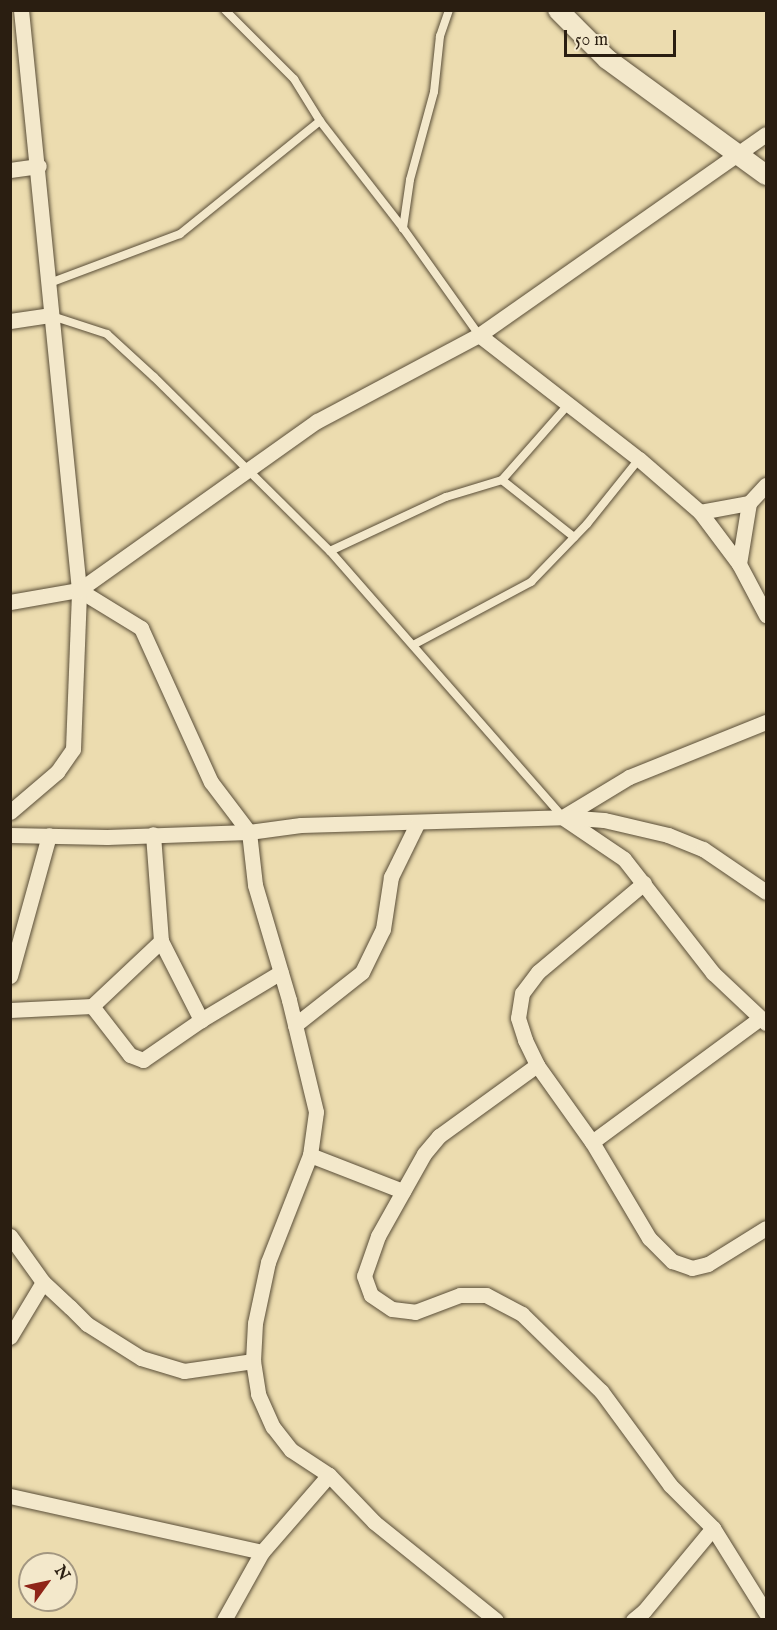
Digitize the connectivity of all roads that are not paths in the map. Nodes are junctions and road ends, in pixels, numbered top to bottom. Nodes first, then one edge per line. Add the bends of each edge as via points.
1 (21, 10) edge
2 (225, 10) edge
3 (449, 10) edge
4 (558, 10) edge
5 (320, 121) junction
6 (766, 134) edge
7 (740, 153) junction
8 (39, 166) junction
9 (10, 170) edge
10 (766, 175) edge
11 (403, 228) junction
12 (46, 284) junction
13 (50, 315) junction
14 (10, 321) edge
15 (479, 335) junction
16 (568, 405) junction
17 (639, 459) junction
18 (246, 469) junction
19 (502, 480) junction
20 (766, 485) edge
21 (749, 503) junction
22 (700, 512) junction
23 (574, 537) junction
24 (330, 551) junction
25 (740, 564) junction
26 (79, 590) junction
27 (10, 602) edge
28 (766, 615) edge
29 (415, 644) junction
30 (766, 722) edge
31 (10, 812) edge
32 (563, 817) junction
33 (417, 824) junction
34 (249, 832) junction
35 (153, 834) junction
36 (10, 835) edge
37 (49, 835) junction
38 (644, 883) junction
39 (766, 892) edge
40 (161, 941) junction
41 (281, 972) junction
42 (10, 976) edge
43 (92, 1006) junction
44 (10, 1010) edge
45 (201, 1020) junction
46 (763, 1021) edge
47 (295, 1025) junction
48 (537, 1065) junction
49 (592, 1142) junction
50 (310, 1155) junction
51 (402, 1191) junction
52 (766, 1228) edge
53 (10, 1236) edge
54 (43, 1282) junction
55 (10, 1337) edge
56 (253, 1361) junction
57 (329, 1475) junction
58 (10, 1496) edge
59 (712, 1528) junction
60 (262, 1552) junction
61 (766, 1613) edge
62 (224, 1620) edge
63 (496, 1620) edge
64 (633, 1620) edge

1 - 8 street
2 - 5 lane via 294,79
3 - 11 lane via 440,36 434,92 410,180
4 - 7 street via 607,59
5 - 11 lane
5 - 12 lane via 180,234
6 - 7 street
7 - 10 street
7 - 15 street
8 - 9 street
8 - 12 street
11 - 15 lane
12 - 13 street
13 - 14 street
13 - 18 lane via 107,334
13 - 26 street
15 - 16 street
15 - 18 street via 317,421
16 - 17 street
16 - 19 lane
17 - 22 street
17 - 23 lane
18 - 24 lane
18 - 26 street
19 - 23 lane
19 - 24 lane via 446,497
20 - 21 street
21 - 22 street
21 - 25 street
22 - 25 street
23 - 29 lane via 531,582
24 - 29 lane
25 - 28 street
26 - 27 street
26 - 31 street via 73,749 57,772
26 - 34 street via 141,628 211,782
29 - 32 lane
30 - 32 street via 629,777
32 - 33 street
32 - 38 street via 624,859
32 - 39 street via 611,821 668,835 703,849
33 - 34 street via 301,825
33 - 47 street via 391,877 383,929 375,952 362,972
34 - 35 street
34 - 41 street via 255,885
35 - 37 street
35 - 40 street
36 - 37 street
37 - 42 street
38 - 46 street via 713,973
38 - 48 street via 538,972 522,993 518,1018
40 - 43 street
40 - 45 street
41 - 45 street
41 - 47 street
43 - 44 street
43 - 45 street via 130,1055 143,1060
46 - 49 street
47 - 50 street via 316,1112
48 - 49 street
48 - 51 street via 439,1136
49 - 52 street via 649,1238 672,1261 692,1268 708,1264
50 - 51 street
50 - 56 street via 268,1262 255,1323
51 - 59 street via 378,1236 364,1276 371,1295 392,1309 416,1312 460,1295 486,1295 522,1314 601,1391 670,1485
53 - 54 street
54 - 55 street
54 - 56 street via 87,1324 161,1367 184,1371
56 - 57 street via 258,1394 273,1427 291,1450
57 - 60 street
57 - 63 street via 374,1522
58 - 60 street
59 - 61 street
59 - 64 street
60 - 62 street

